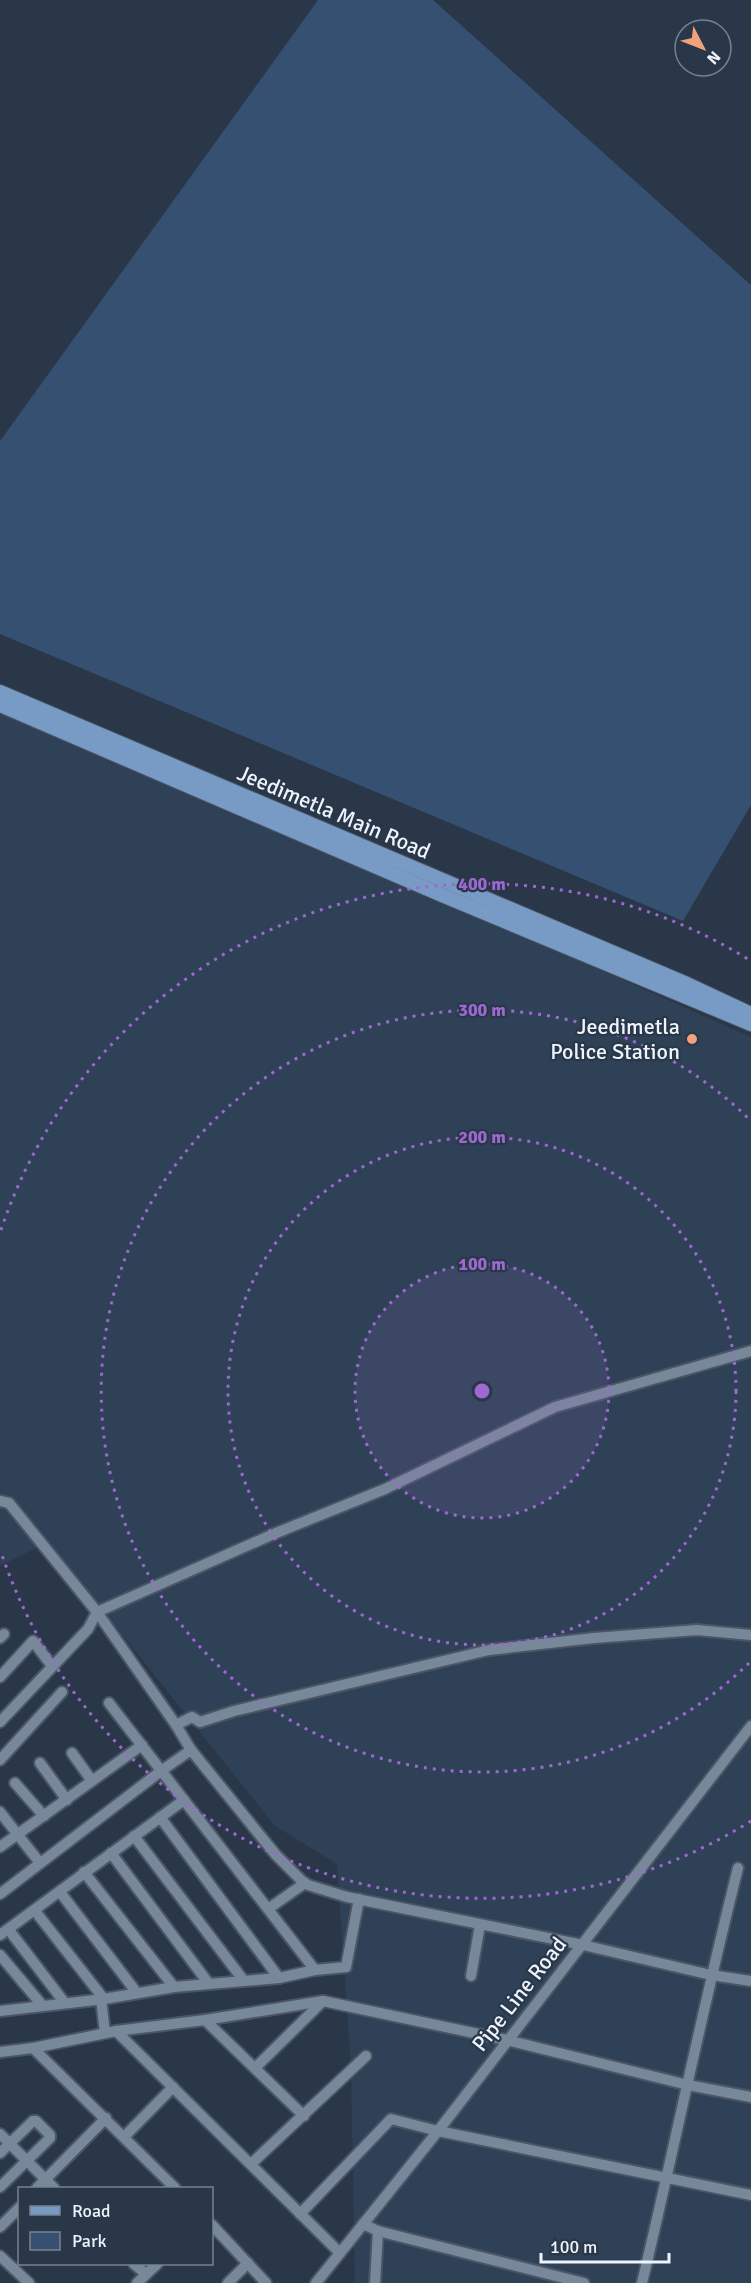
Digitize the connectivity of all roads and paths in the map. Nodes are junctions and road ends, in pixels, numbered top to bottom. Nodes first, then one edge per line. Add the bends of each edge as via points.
1 (0, 692) edge
2 (0, 705) edge
3 (685, 989) junction
4 (751, 1014) edge
5 (751, 1024) edge
6 (751, 1351) edge
7 (0, 1501) edge
8 (97, 1612) junction
9 (751, 1635) edge
10 (52, 1666) junction
11 (0, 1677) edge
12 (62, 1692) dead end
13 (109, 1703) dead end
14 (0, 1722) edge
15 (176, 1725) junction
16 (751, 1726) edge
17 (142, 1745) junction
18 (191, 1750) junction
19 (72, 1754) dead end
20 (0, 1760) edge
21 (40, 1763) dead end
22 (161, 1771) junction
23 (92, 1781) junction
24 (15, 1783) dead end
25 (67, 1800) junction
26 (184, 1800) junction
27 (0, 1812) edge
28 (44, 1816) junction
29 (160, 1817) junction
30 (17, 1835) junction
31 (135, 1836) junction
32 (0, 1847) edge
33 (111, 1853) junction
34 (40, 1863) junction
35 (738, 1868) dead end
36 (84, 1872) junction
37 (305, 1883) junction
38 (60, 1892) junction
39 (0, 1894) edge
40 (358, 1899) junction
41 (268, 1909) junction
42 (34, 1911) junction
43 (480, 1925) junction
44 (4, 1933) edge
45 (583, 1945) junction
46 (0, 1955) edge
47 (315, 1970) junction
48 (711, 1975) junction
49 (471, 1976) dead end
50 (279, 1978) junction
51 (244, 1981) junction
52 (751, 1981) edge
53 (209, 1984) junction
54 (174, 1987) junction
55 (137, 1993) junction
56 (103, 1999) junction
57 (323, 2001) junction
58 (64, 2002) junction
59 (42, 2005) junction
60 (0, 2011) edge
61 (204, 2020) junction
62 (111, 2032) junction
63 (507, 2040) junction
64 (33, 2048) junction
65 (0, 2052) edge
66 (366, 2056) dead end
67 (255, 2068) junction
68 (688, 2085) junction
69 (173, 2088) junction
70 (751, 2097) edge
71 (304, 2116) junction
72 (106, 2118) junction
73 (438, 2131) junction
74 (0, 2134) edge
75 (124, 2137) junction
76 (9, 2144) junction
77 (0, 2153) edge
78 (26, 2161) junction
79 (251, 2164) junction
80 (667, 2177) junction
81 (41, 2184) edge
82 (0, 2187) edge
83 (175, 2187) edge
84 (751, 2195) edge
85 (18, 2208) edge
86 (300, 2214) junction
87 (363, 2224) junction
88 (213, 2226) edge
89 (0, 2227) edge
90 (378, 2231) junction
91 (340, 2253) junction
92 (0, 2256) edge
93 (248, 2263) junction
94 (135, 2265) edge
95 (156, 2265) edge
96 (146, 2274) junction
97 (29, 2283) edge
98 (137, 2283) edge
99 (228, 2283) edge
100 (266, 2283) edge
101 (316, 2283) edge
102 (375, 2283) edge
103 (584, 2283) edge
104 (642, 2283) edge

1 - 3 main road, Jeedimetla Main Road
2 - 3 main road, Jeedimetla Main Road via 442,895
3 - 4 main road, Jeedimetla Main Road
3 - 5 main road, Jeedimetla Main Road
6 - 8 street via 555,1407 385,1489
7 - 8 street via 9,1503
8 - 10 street via 88,1629
8 - 15 street
9 - 15 street via 698,1630 489,1650 200,1722 192,1717
10 - 11 street via 33,1641
10 - 14 street
12 - 20 street
13 - 17 street
15 - 18 street
16 - 45 street, Pipe Line Road
17 - 22 street
17 - 23 street
18 - 22 street
18 - 37 street via 276,1855
19 - 23 street
21 - 25 street
22 - 26 street
22 - 34 street
23 - 25 street
24 - 28 street
25 - 28 street
26 - 29 street
26 - 41 street
27 - 30 street
28 - 30 street
29 - 31 street
29 - 50 street
30 - 32 street
30 - 34 street
31 - 33 street
31 - 51 street
33 - 36 street
33 - 53 street
34 - 39 street
35 - 48 street
36 - 38 street
36 - 54 street
37 - 40 street
37 - 41 street
38 - 42 street
38 - 55 street
40 - 43 street
40 - 47 street via 346,1967
41 - 47 street
42 - 44 street
42 - 56 street
43 - 45 street
43 - 49 street
44 - 58 street
45 - 48 street
45 - 63 street, Pipe Line Road
46 - 59 street
47 - 50 street
48 - 52 street
48 - 68 street
50 - 51 street
51 - 53 street
53 - 54 street
54 - 55 street
55 - 56 street
56 - 58 street
56 - 62 street
57 - 61 street
57 - 63 street
57 - 67 street
58 - 59 street
59 - 60 street
61 - 62 street
61 - 67 street
62 - 64 street
62 - 69 street
63 - 68 street
63 - 73 street, Pipe Line Road
64 - 65 street
64 - 72 street
66 - 71 street
67 - 71 street
68 - 70 street
68 - 80 street
69 - 75 street
69 - 79 street
71 - 79 street
72 - 75 street
72 - 81 street
73 - 80 street
73 - 86 street via 391,2118
73 - 87 street, Pipe Line Road
74 - 76 street
75 - 83 street
76 - 77 street
76 - 78 street
76 - 78 street via 33,2121 50,2135
78 - 81 street
78 - 82 street
79 - 86 street
80 - 84 street
80 - 104 street
85 - 89 street
86 - 91 street
87 - 90 street
87 - 91 street, Pipe Line Road
88 - 93 street
90 - 102 street
90 - 103 street
91 - 101 street, Pipe Line Road
92 - 97 street
93 - 99 street
93 - 100 street
94 - 96 street
95 - 96 street
96 - 98 street

